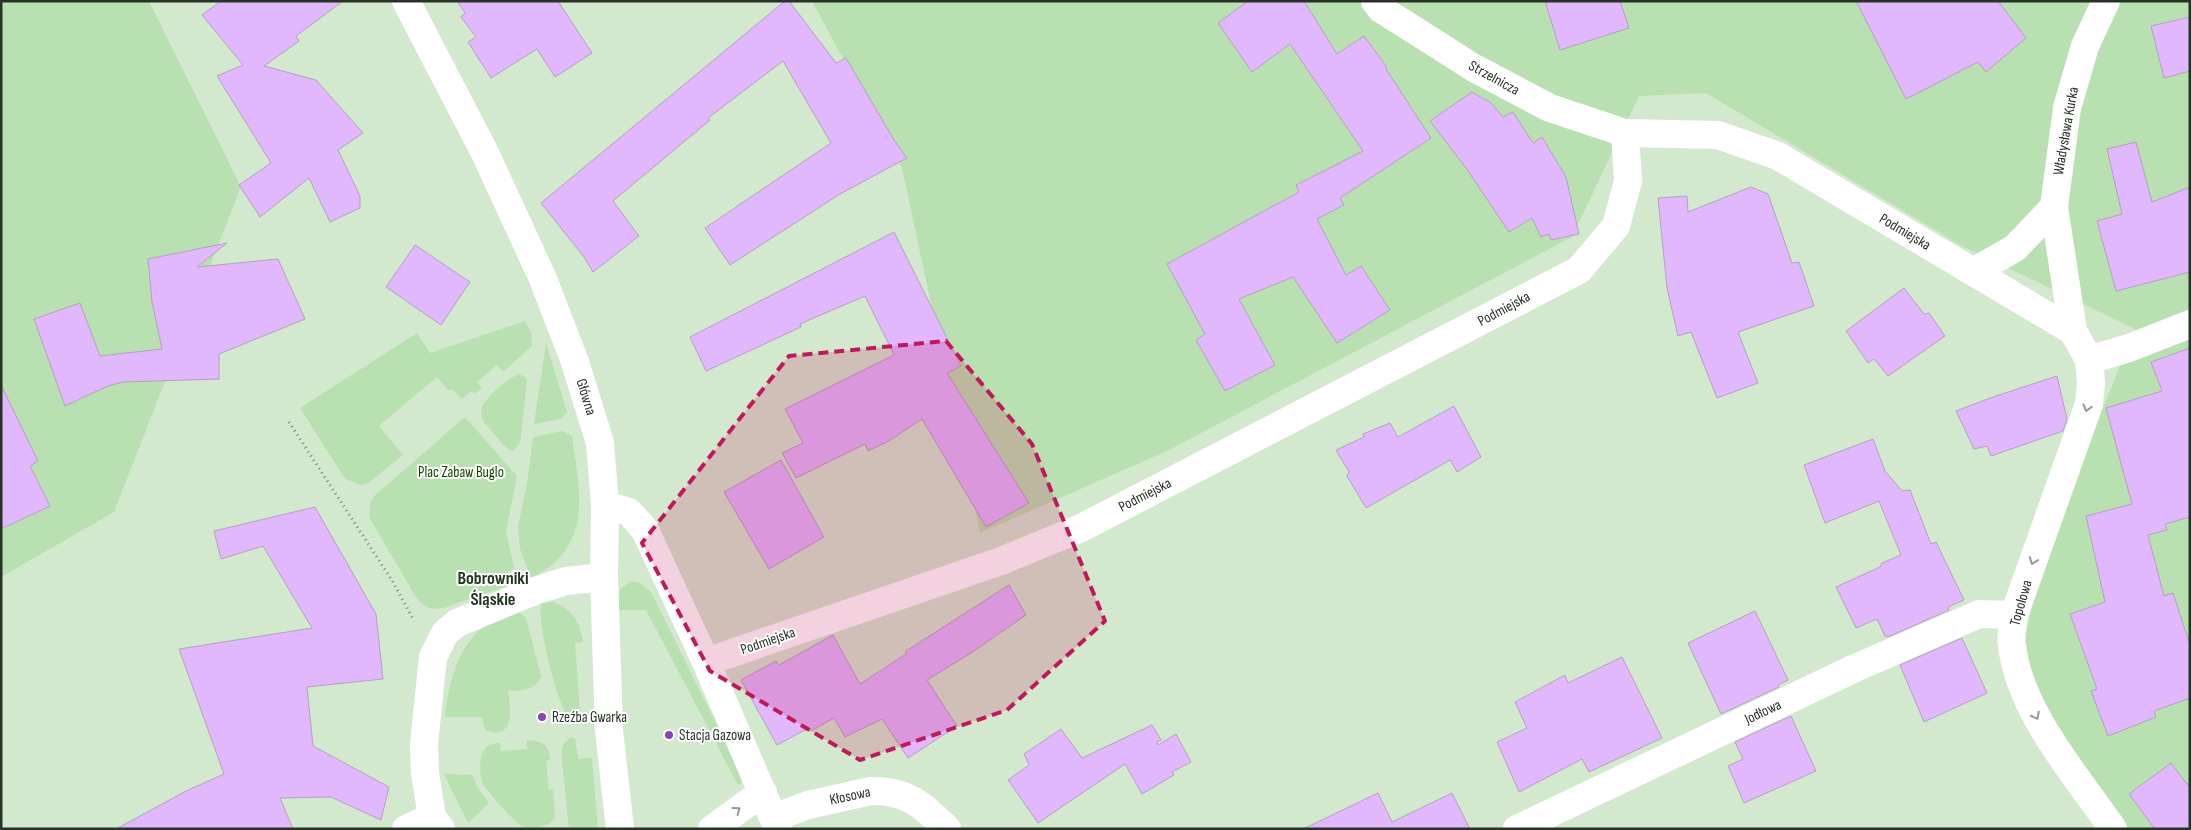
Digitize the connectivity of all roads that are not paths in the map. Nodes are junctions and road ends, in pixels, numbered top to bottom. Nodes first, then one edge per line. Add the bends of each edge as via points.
1 (406, 1) edge
2 (1375, 1) edge
3 (2106, 1) edge
4 (1625, 133) junction
5 (2054, 206) junction
6 (1973, 272) junction
7 (2190, 324) edge
8 (2073, 330) junction
9 (2089, 360) junction
10 (605, 505) junction
11 (604, 577) junction
12 (2014, 614) junction
13 (706, 662) junction
14 (762, 792) junction
15 (437, 823) edge
16 (775, 823) edge
17 (406, 829) edge
18 (620, 829) edge
19 (712, 829) edge
20 (948, 829) edge
21 (1517, 829) edge
22 (2113, 829) edge

1 - 10 street, Główna via 485,153 543,279 600,443
2 - 4 street, Strzelnicza via 1381,10 1474,68 1550,108
3 - 5 street, Władysława Kurka via 2085,46 2067,108
4 - 6 street, Podmiejska via 1718,135 1778,156
4 - 13 street, Podmiejska via 1628,181 1616,226 1578,270 1081,528 1002,562
5 - 6 street via 2016,248
5 - 8 street, Władysława Kurka
6 - 8 street, Podmiejska
7 - 9 street
8 - 9 street
9 -> 12 street, Topolowa via 2089,404
10 - 11 street, Główna
10 - 13 street via 629,512 645,530
11 - 15 street via 566,581 534,591 457,623 445,634 432,657 424,744 424,774
11 - 18 street, Główna via 609,730
12 - 21 street, Jodłowa via 1979,614 1853,669
12 -> 22 street, Topolowa via 2011,643 2017,674 2037,719
13 - 14 street
14 - 16 street
19 -> 14 street
15 - 17 street
16 - 20 street, Kłosowa via 808,805 882,790 915,800

